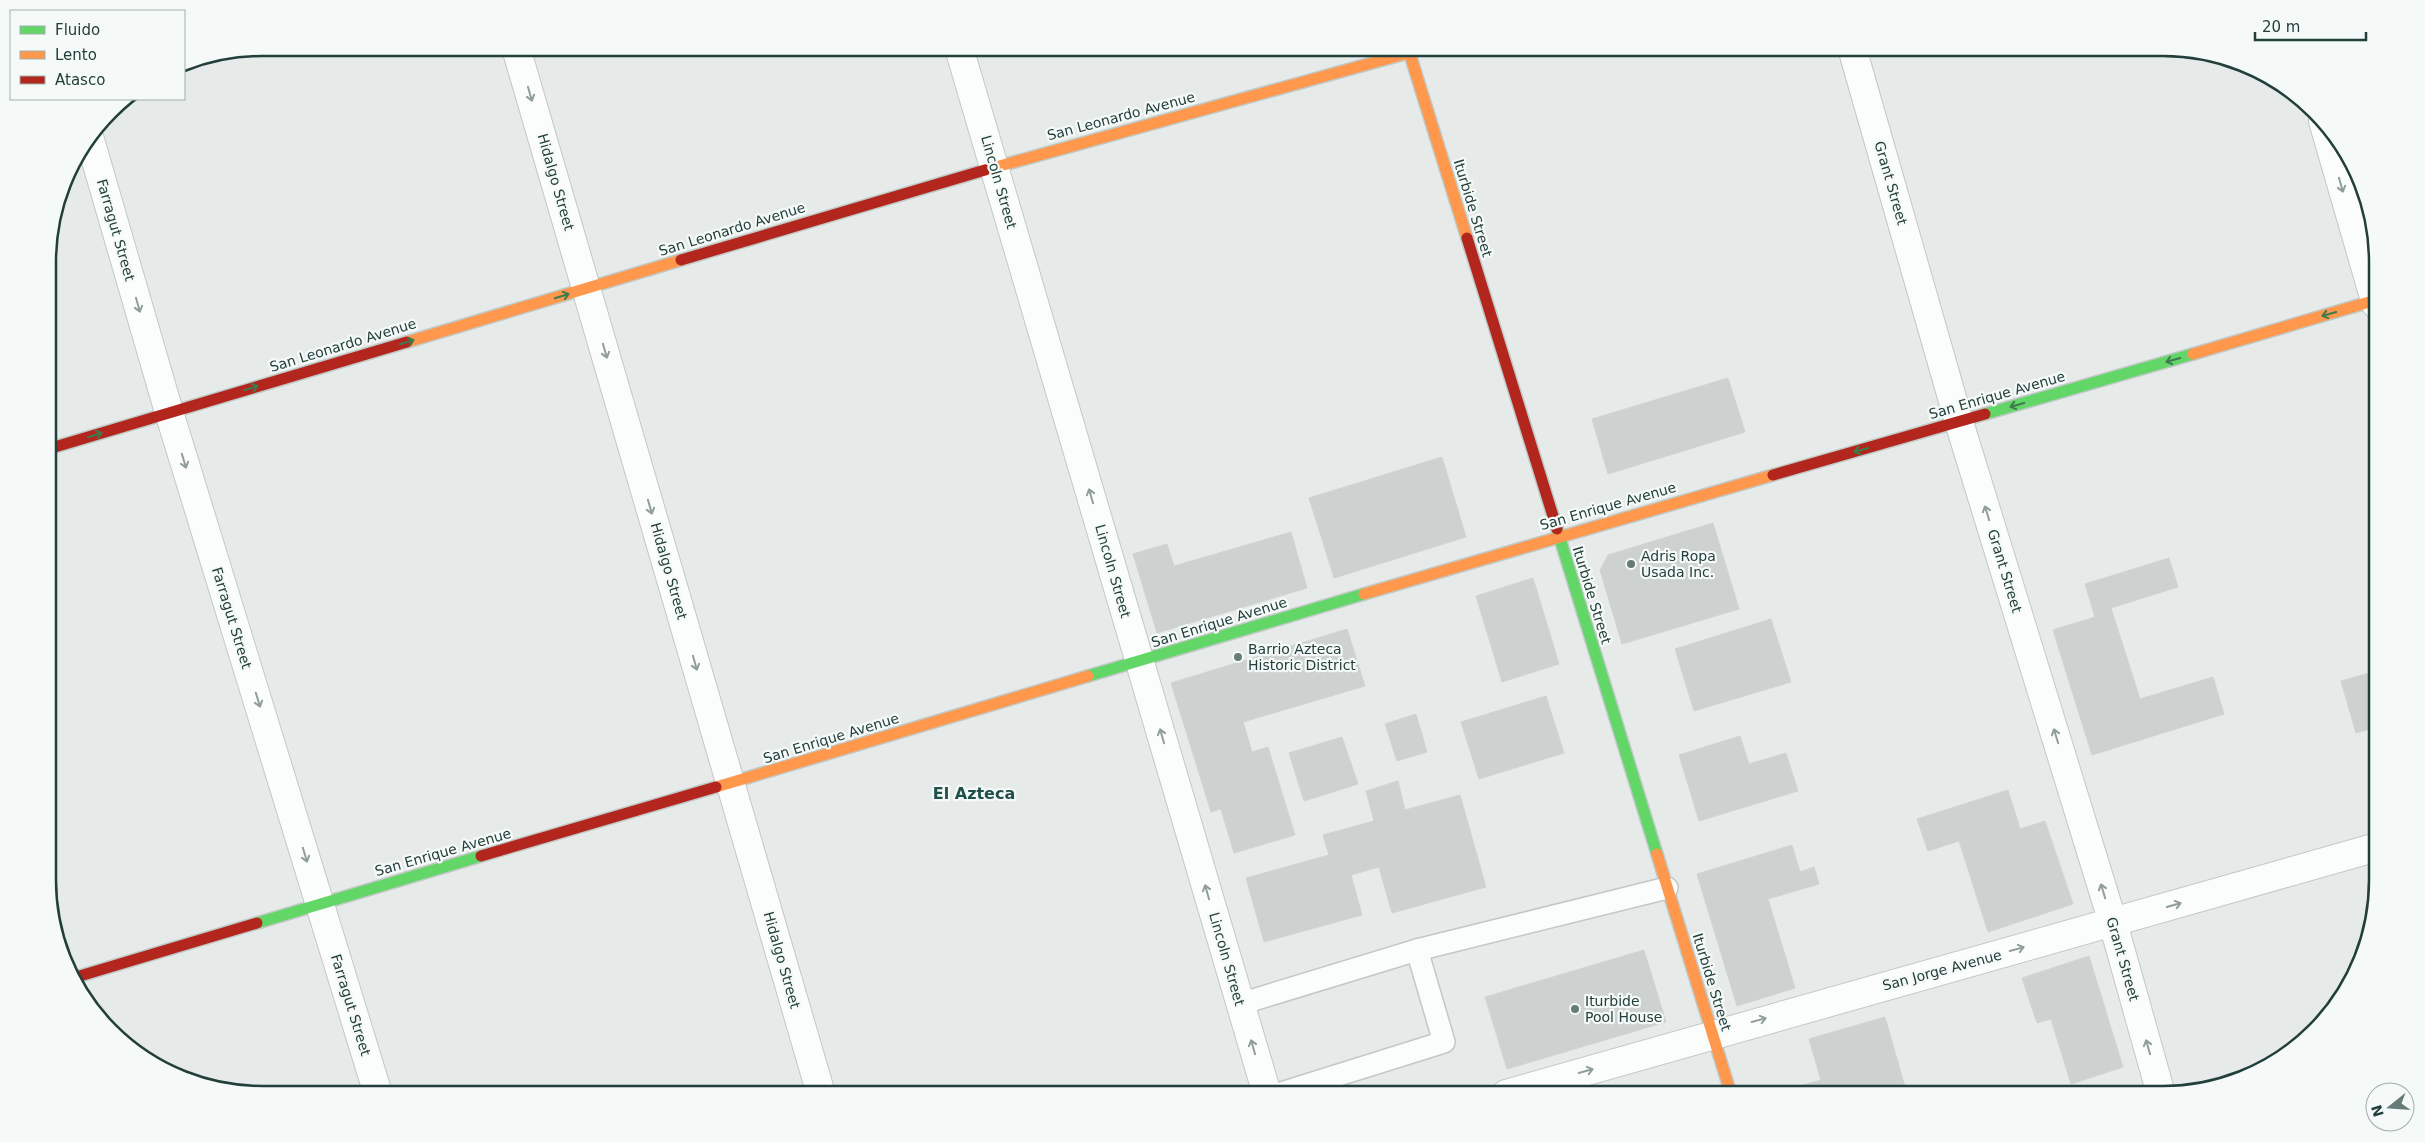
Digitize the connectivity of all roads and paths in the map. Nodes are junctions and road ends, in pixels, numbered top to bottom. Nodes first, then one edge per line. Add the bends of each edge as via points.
1 (518, 56) edge
2 (961, 56) edge
3 (1388, 56) edge
4 (1411, 56) edge
5 (1854, 56) edge
6 (2329, 141) edge
7 (92, 147) edge
8 (994, 166) junction
9 (2369, 278) edge
10 (587, 288) junction
11 (2369, 304) edge
12 (169, 412) junction
13 (1959, 422) junction
14 (56, 447) edge
15 (1558, 536) junction
16 (1140, 661) junction
17 (730, 784) junction
18 (2369, 848) edge
19 (1667, 888) junction
20 (320, 903) junction
21 (2113, 923) junction
22 (1417, 950) junction
23 (80, 976) edge
24 (1240, 1004) junction
25 (1712, 1033) junction
26 (376, 1086) edge
27 (819, 1086) edge
28 (1265, 1086) edge
29 (1304, 1086) edge
30 (1533, 1086) edge
31 (1729, 1086) edge
32 (2160, 1086) edge

1 -> 10 street, Hidalgo Street
2 - 8 street, Lincoln Street
3 - 8 street, San Leonardo Avenue
4 - 15 street, Iturbide Street
5 - 13 street, Grant Street
6 -> 9 street
7 -> 12 street, Farragut Street
8 - 10 street, San Leonardo Avenue
16 -> 8 street, Lincoln Street
12 -> 10 street, San Leonardo Avenue
10 -> 17 street, Hidalgo Street
11 -> 13 street, San Enrique Avenue
14 -> 12 street, San Leonardo Avenue
12 -> 20 street, Farragut Street
13 -> 15 street, San Enrique Avenue
21 -> 13 street, Grant Street
15 - 16 street, San Enrique Avenue
15 - 19 street, Iturbide Street
16 - 17 street, San Enrique Avenue
24 -> 16 street, Lincoln Street
17 - 20 street, San Enrique Avenue
17 - 27 street, Hidalgo Street
21 -> 18 street, San Jorge Avenue
19 - 22 lane
19 - 25 street, Iturbide Street
20 - 23 street, San Enrique Avenue
20 - 26 street, Farragut Street
25 -> 21 street, San Jorge Avenue
32 -> 21 street, Grant Street
22 - 24 lane
22 - 29 lane via 1444,1042
28 -> 24 street, Lincoln Street
30 -> 25 street, San Jorge Avenue
25 - 31 street, Iturbide Street

